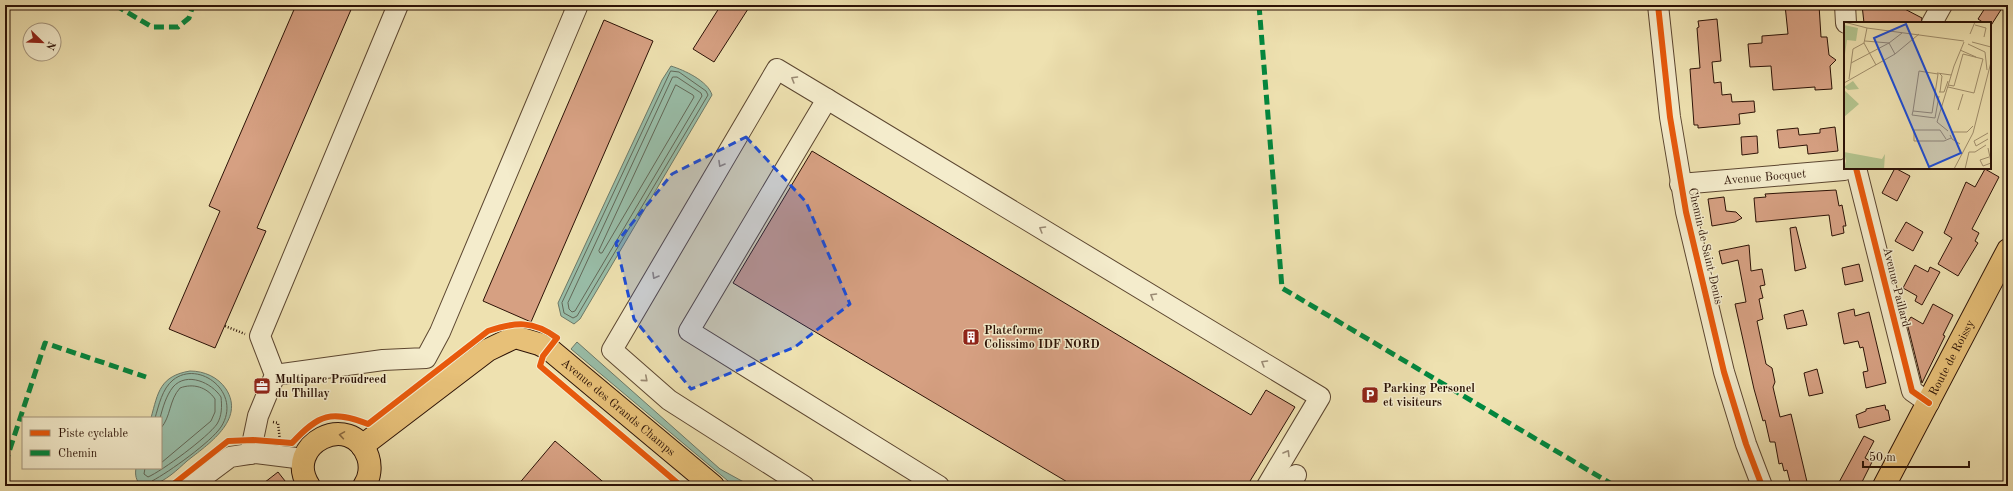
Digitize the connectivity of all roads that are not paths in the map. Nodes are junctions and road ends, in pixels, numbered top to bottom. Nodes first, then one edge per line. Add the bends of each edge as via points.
1 (398, 5) edge
2 (573, 5) edge
3 (1658, 5) edge
4 (1845, 5) edge
5 (1942, 5) edge
6 (1846, 22) edge
7 (1933, 22) edge
8 (827, 99) junction
9 (1846, 169) edge
10 (1856, 169) edge
11 (1680, 184) junction
12 (2008, 250) edge
13 (275, 375) junction
14 (1929, 403) junction
15 (362, 446) junction
16 (251, 447) junction
17 (304, 459) junction
18 (911, 479) edge
19 (191, 486) edge
20 (309, 486) edge
21 (364, 486) edge
22 (714, 486) edge
23 (804, 486) edge
24 (939, 486) edge
25 (1266, 486) edge
26 (1762, 486) edge
27 (1884, 486) edge

1 - 13 street via 260,336
2 - 13 street via 576,7 574,14 443,325 426,358 383,360
3 - 11 street, Chemin de Saint-Denis
4 - 6 street
5 - 7 street
8 - 18 street via 689,331
8 -> 23 street via 777,69 612,350 669,400
25 -> 8 street via 1320,396
9 - 11 street, Avenue Bocquet
10 - 14 street, Avenue Paillard via 1912,391
11 - 26 street, Chemin de Saint-Denis via 1724,372
12 - 14 main road, Route de Roissy
13 - 16 street via 258,416
14 - 27 main road, Route de Roissy
15 -> 17 main road via 349,436 333,434 315,442
15 - 21 main road via 370,468
15 - 22 main road, Avenue des Grands Champs via 488,350 515,337 549,349
16 - 17 street
16 - 19 street via 230,456
17 - 20 main road via 304,475
18 - 24 street

